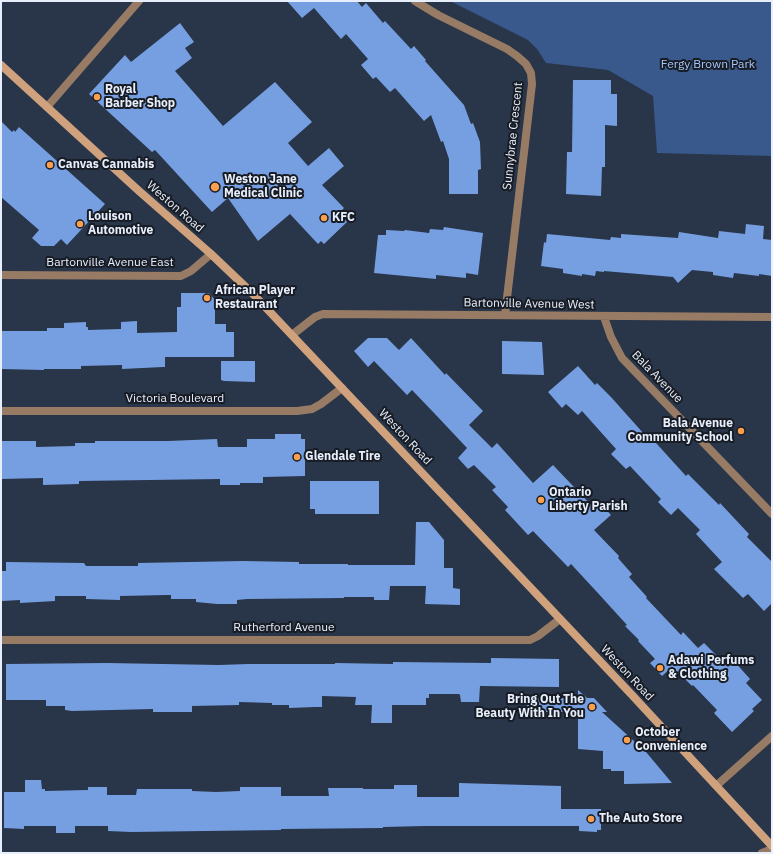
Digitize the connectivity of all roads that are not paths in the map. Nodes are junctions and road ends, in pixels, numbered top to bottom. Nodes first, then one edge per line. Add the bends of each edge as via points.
1 (139, 1) edge
2 (415, 1) edge
3 (1, 64) edge
4 (47, 107) junction
5 (211, 254) junction
6 (1, 275) edge
7 (505, 315) junction
8 (604, 317) junction
9 (772, 317) edge
10 (292, 335) junction
11 (342, 388) junction
12 (1, 411) edge
13 (772, 514) edge
14 (560, 619) junction
15 (1, 640) edge
16 (772, 736) edge
17 (717, 785) junction
18 (772, 846) edge
19 (772, 849) edge
20 (762, 853) edge

1 - 4 street
2 - 7 street, Sunnybrae Crescent via 507,49 526,64 531,73 532,84
3 - 4 main road, Weston Road
4 - 5 main road, Weston Road
5 - 6 street, Bartonville Avenue East via 181,276
5 - 10 main road, Weston Road
7 - 8 street, Bartonville Avenue West
7 - 10 street, Bartonville Avenue West via 324,314 315,317
8 - 9 street, Bartonville Avenue West
8 - 13 street, Bala Avenue via 622,358
10 - 11 main road, Weston Road
11 - 12 street, Victoria Boulevard via 312,409 297,411
11 - 14 main road, Weston Road
14 - 15 street, Rutherford Avenue via 530,640
14 - 17 main road, Weston Road
16 - 17 street
17 - 18 main road, Weston Road
19 - 20 street

